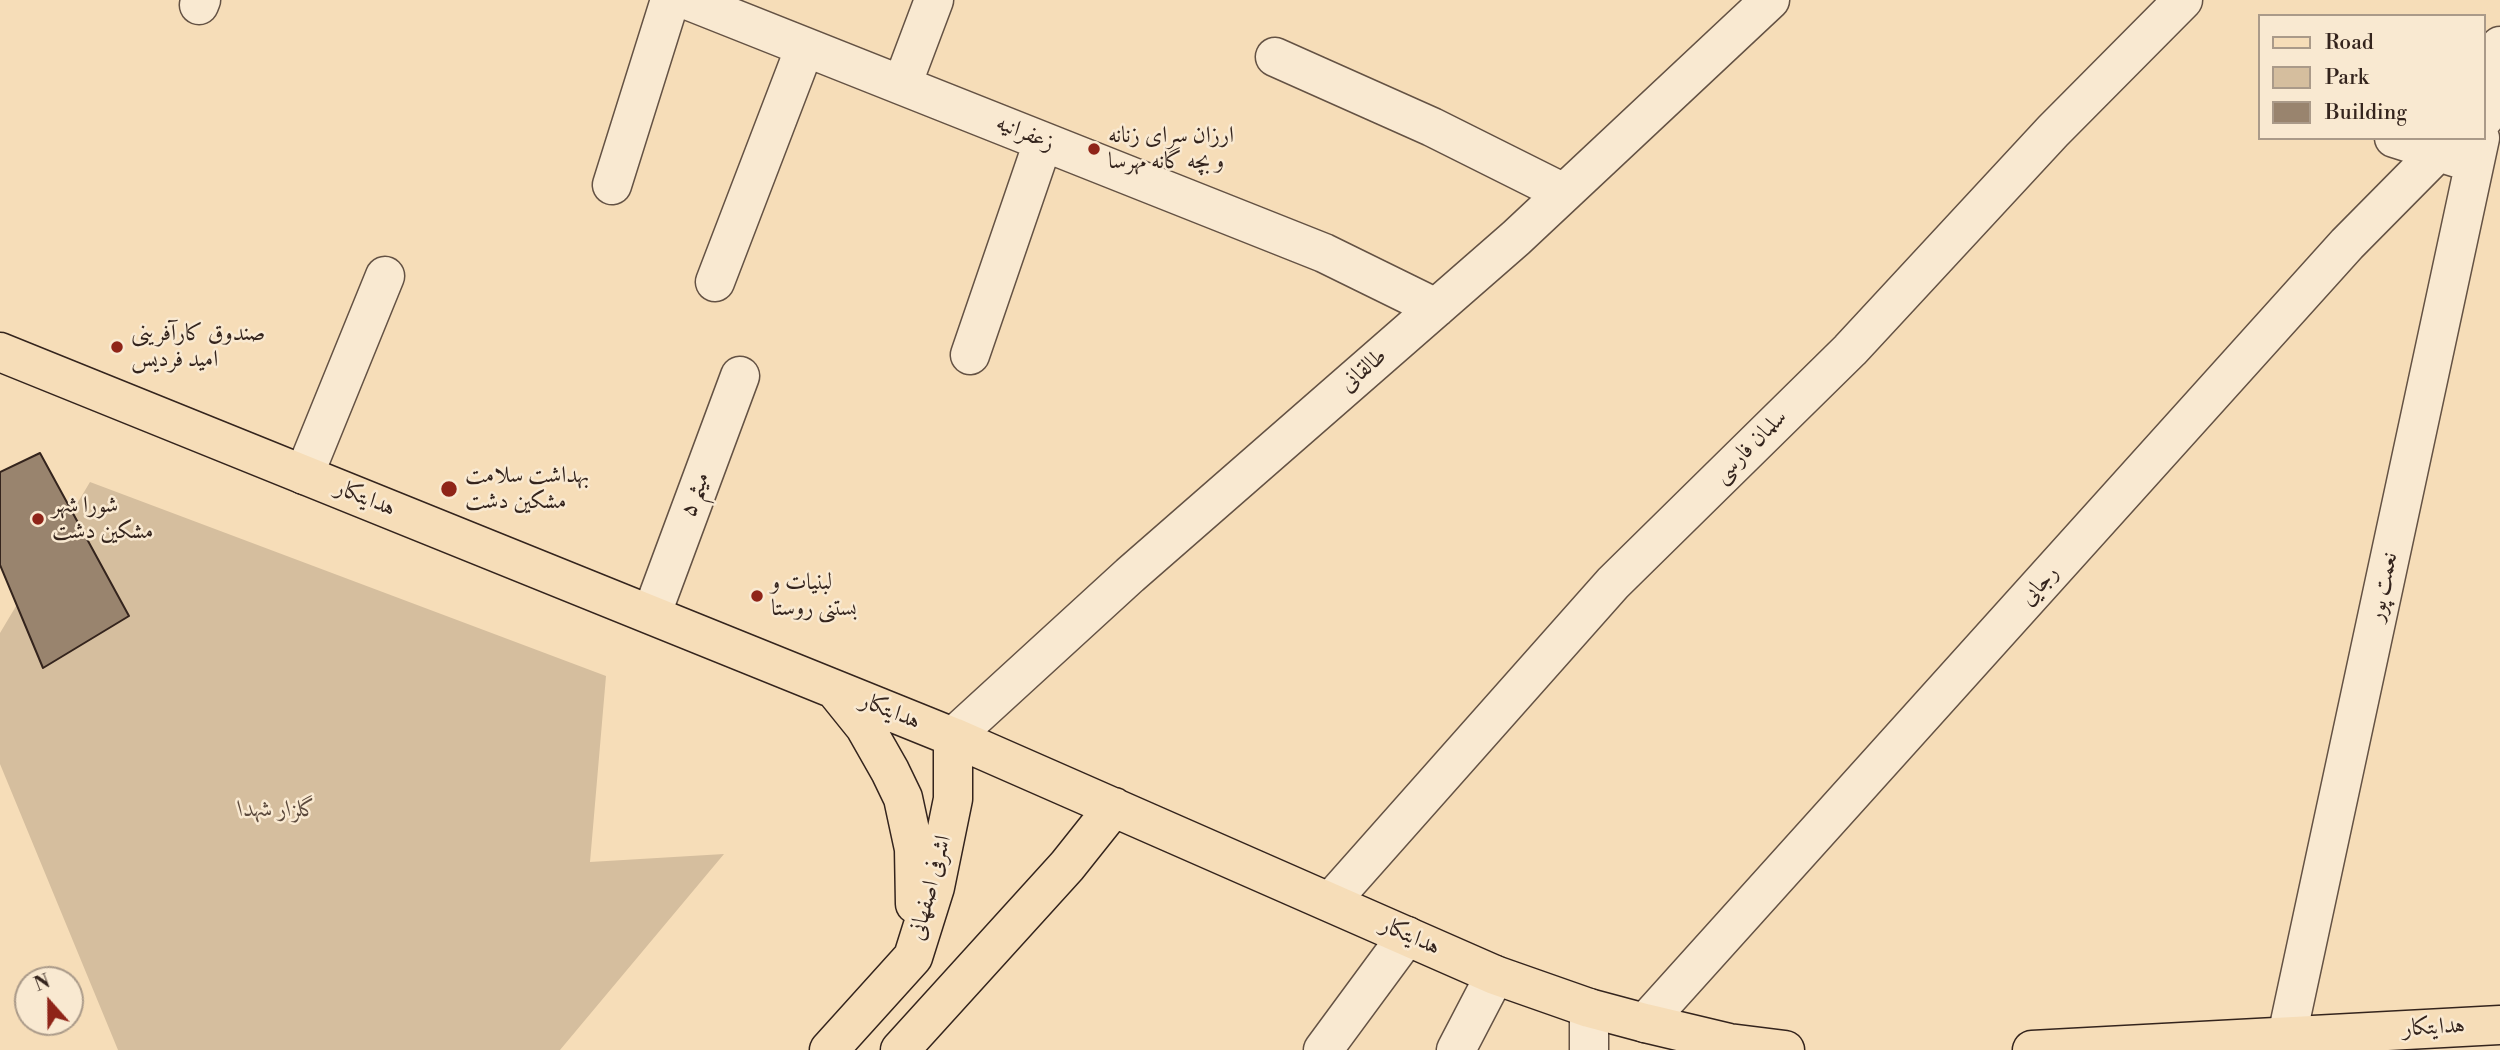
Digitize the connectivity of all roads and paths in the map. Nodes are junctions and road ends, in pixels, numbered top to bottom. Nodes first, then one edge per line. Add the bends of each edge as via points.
1 (934, 0) edge
2 (1770, 0) edge
3 (2182, 0) edge
4 (688, 1) edge
5 (2500, 46) edge
6 (805, 47) junction
7 (1275, 57) dead end
8 (902, 85) junction
9 (2486, 109) edge
10 (2400, 140) edge
11 (1043, 142) junction
12 (2438, 152) junction
13 (2485, 157) edge
14 (612, 185) dead end
15 (1564, 193) junction
16 (385, 276) dead end
17 (715, 282) dead end
18 (1436, 308) junction
19 (0, 352) edge
20 (970, 355) dead end
21 (740, 376) dead end
22 (304, 475) junction
23 (652, 614) junction
24 (835, 689) junction
25 (953, 737) junction
26 (1114, 807) junction
27 (1329, 902) junction
28 (1407, 936) junction
29 (913, 957) junction
30 (1495, 975) junction
31 (1589, 1008) junction
32 (1645, 1023) junction
33 (2482, 1034) edge
34 (2287, 1036) junction
35 (2325, 1042) edge
36 (829, 1050) edge
37 (900, 1050) edge
38 (1323, 1050) edge
39 (1456, 1050) edge
40 (1590, 1050) edge
41 (1785, 1050) edge
42 (2032, 1050) edge

1 - 8 street
2 - 15 street, طالقانی
3 - 27 street, سلمان فارسی via 1850,349 1613,583
4 - 6 street, زعفرانیه
4 - 14 street
5 - 9 street
6 - 8 street, زعفرانیه
6 - 17 street
7 - 15 street via 1432,127
8 - 11 street, زعفرانیه
10 - 12 street
11 - 18 street, زعفرانیه via 1324,253
11 - 20 street
12 - 13 street
12 - 32 street, رجایی via 2347,244
13 - 34 street, نعمت پور
15 - 18 street, طالقانی
16 - 22 street
18 - 25 street, طالقانی via 1130,575
19 - 22 main road, هدایتکار
21 - 23 street, میثم ۵
22 - 23 main road, هدایتکار
23 - 24 main road, هدایتکار
24 - 25 main road, هدایتکار
24 - 29 main road via 865,727 903,798 914,849
25 - 26 main road, هدایتکار
25 - 29 main road, اشرفی اصفهانی via 953,799
26 - 27 main road, هدایتکار
26 - 37 main road via 1067,866
27 - 28 main road, هدایتکار
28 - 30 main road, هدایتکار
28 - 38 street
29 - 36 main road, اشرفی اصفهانی
30 - 31 main road, هدایتکار
30 - 39 street
31 - 32 main road, هدایتکار
31 - 40 street
32 - 41 main road, هدایتکار via 1729,1043
33 - 35 main road, هدایتکار
34 - 35 main road, هدایتکار
34 - 42 main road, هدایتکار

